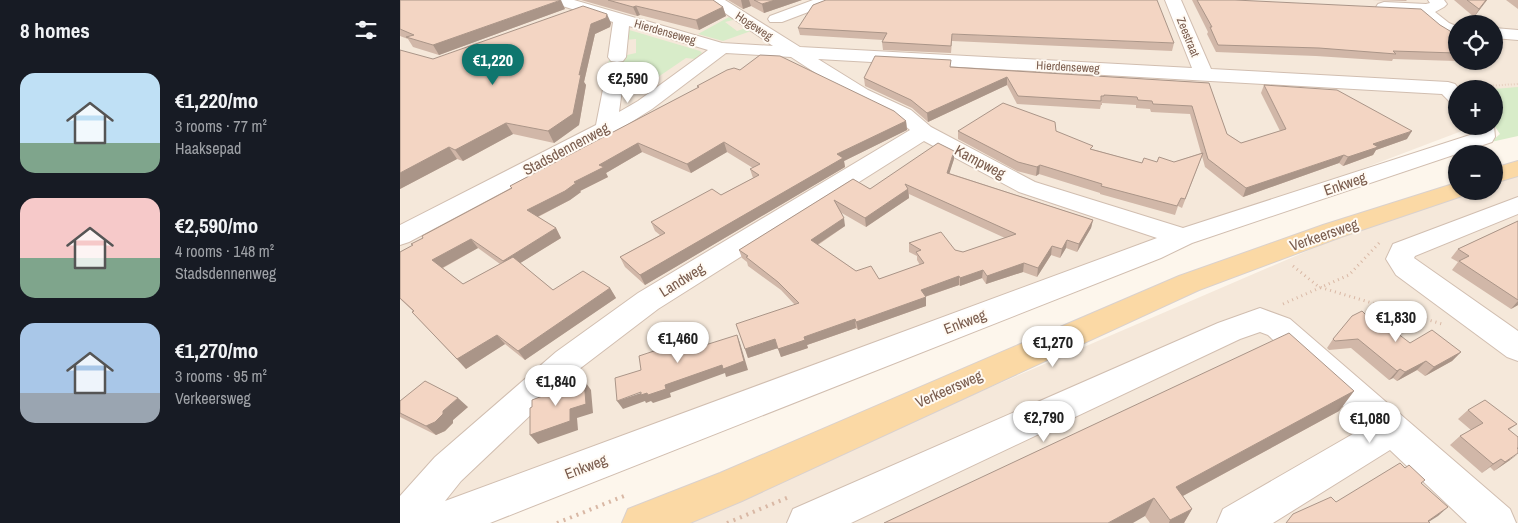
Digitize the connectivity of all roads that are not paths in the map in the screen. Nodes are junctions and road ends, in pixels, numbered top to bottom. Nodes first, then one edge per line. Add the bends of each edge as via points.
1 (714, 0) edge
2 (827, 0) edge
3 (1173, 0) edge
4 (1436, 0) edge
5 (570, 3) edge
6 (1374, 7) edge
7 (1422, 9) junction
8 (558, 19) edge
9 (776, 19) dead end
10 (621, 20) junction
11 (1448, 29) edge
12 (1503, 33) edge
13 (1518, 34) edge
14 (722, 48) junction
15 (794, 51) junction
16 (1204, 75) junction
17 (1448, 93) edge
18 (606, 128) junction
19 (924, 132) junction
20 (1484, 135) edge
21 (1518, 168) edge
22 (1503, 173) edge
23 (1448, 193) edge
24 (1518, 205) edge
25 (400, 236) edge
26 (1183, 237) junction
27 (1517, 347) edge
28 (1392, 430) junction
29 (402, 523) edge
30 (440, 523) edge
31 (642, 523) edge
32 (807, 523) edge
33 (1236, 523) edge
34 (1496, 523) edge

1 - 15 street, Hogeweg
2 - 9 street
3 - 16 street, Zeestraat
4 - 7 street via 1439,4 1436,7
5 - 8 street
5 - 10 street, Hierdenseweg
6 - 7 street
7 - 11 street
10 - 14 street, Hierdenseweg
10 - 18 street, Hierdenseweg
12 - 13 street
14 - 15 street, Hierdenseweg
14 - 18 street, Stadsdennenweg via 645,105
15 - 16 street, Hierdenseweg
15 - 19 street, Kampweg via 861,94 917,124
16 - 17 street, Hierdenseweg
18 - 25 street, Stadsdennenweg
19 - 26 street, Kampweg via 1027,187
19 - 29 street, Landweg via 648,301 567,361 448,469
20 - 26 street, Enkweg
21 - 22 main road
23 - 31 main road, Verkeersweg via 1189,282 728,488
24 - 27 street via 1403,250 1400,259 1406,268
26 - 30 street, Enkweg
28 - 32 street via 1279,327 1260,320 1229,331
28 - 33 street
28 - 34 street

